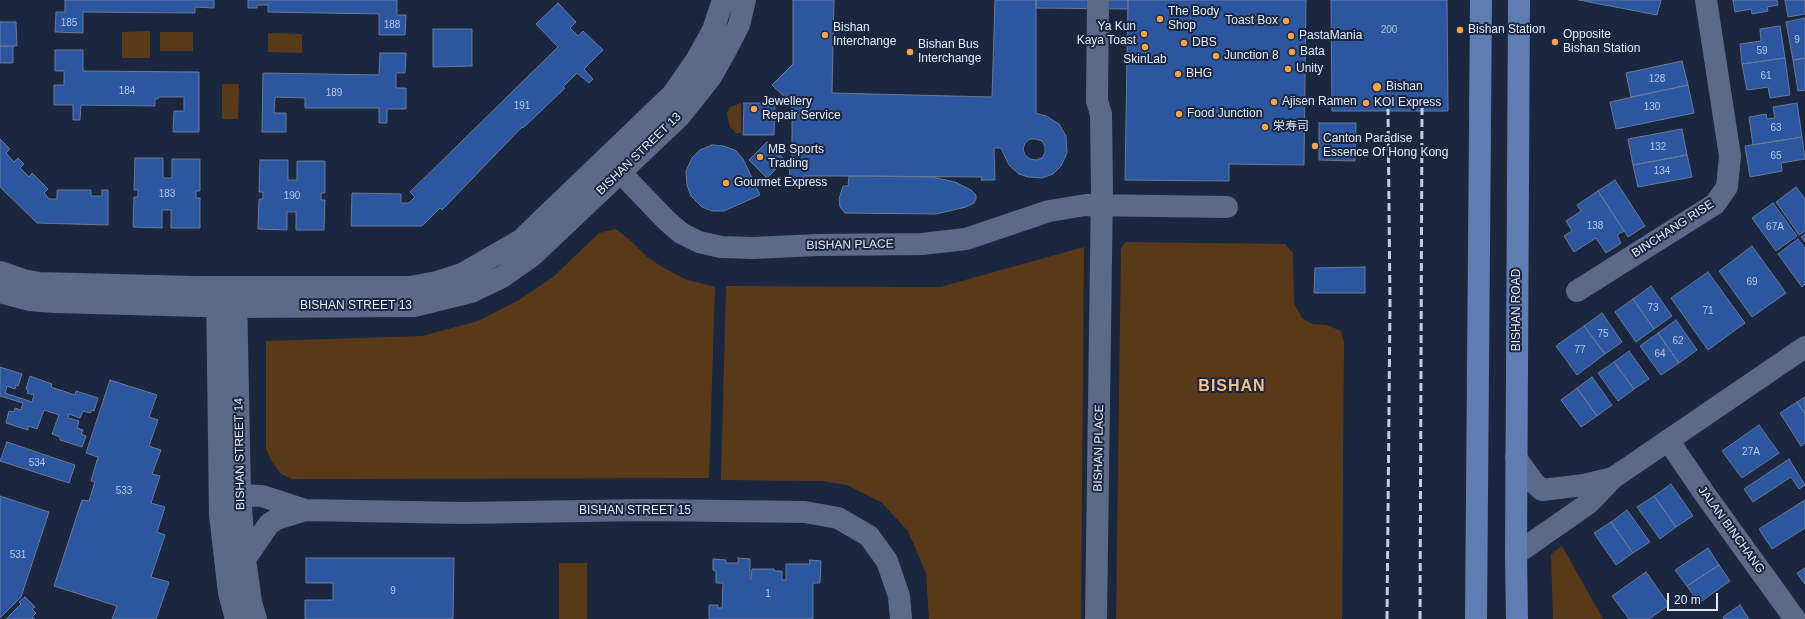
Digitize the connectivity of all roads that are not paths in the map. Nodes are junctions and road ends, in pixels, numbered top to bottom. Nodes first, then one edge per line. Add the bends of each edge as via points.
1 (723, 0) edge
2 (744, 0) edge
3 (1098, 0) edge
4 (1108, 0) edge
5 (1481, 0) edge
6 (1518, 0) edge
7 (1706, 0) edge
8 (1101, 114) junction
9 (620, 172) junction
10 (1102, 205) junction
11 (1227, 206) dead end
12 (0, 272) edge
13 (1577, 291) dead end
14 (0, 292) edge
15 (226, 297) junction
16 (1805, 347) edge
17 (1668, 440) junction
18 (1516, 458) junction
19 (1613, 478) junction
20 (240, 495) junction
21 (305, 510) junction
22 (220, 515) junction
23 (1516, 554) junction
24 (245, 559) junction
25 (236, 619) edge
26 (256, 619) edge
27 (901, 619) edge
28 (1096, 619) edge
29 (1476, 619) edge
30 (1517, 619) edge
31 (1795, 619) edge

1 - 15 street, BISHAN STREET 13 via 713,30 673,94 521,240 462,274 437,282 410,287
2 - 9 street, BISHAN STREET 13 via 739,25 710,77 680,116
3 - 8 street, BISHAN PLACE via 1097,101
4 - 8 street, BISHAN PLACE via 1106,100
5 - 29 main road
6 - 18 main road, BISHAN ROAD
7 - 13 street, BINCHANG RISE via 1730,156 1727,187 1715,204
8 - 10 street, BISHAN PLACE
9 - 10 street, BISHAN PLACE via 681,232 699,242 721,247 922,244 966,238 1049,211
9 - 15 street, BISHAN STREET 13 via 532,256 502,277 471,292 414,306
10 - 11 street, BISHAN PLACE
10 - 28 street, BISHAN PLACE
12 - 15 street, BISHAN STREET 13 via 28,281
14 - 15 street, BISHAN STREET 13 via 36,301
15 - 20 street, BISHAN STREET 14
15 - 22 street, BISHAN STREET 14
16 - 17 street
17 - 19 street
17 - 31 street, JALAN BINCHANG
18 - 19 street via 1542,490 1584,485
18 - 23 main road, BISHAN ROAD
19 - 23 street via 1589,502
20 - 21 street, BISHAN STREET 15 via 262,496
20 - 22 street
20 - 24 street, BISHAN STREET 14
21 - 24 street, BISHAN STREET 15 via 269,524
21 - 27 street, BISHAN STREET 15 via 463,513 639,510 805,512 838,518 869,536 887,561 899,596
22 - 25 street, BISHAN STREET 14 via 229,593
23 - 30 main road, BISHAN ROAD
24 - 26 street, BISHAN STREET 14

